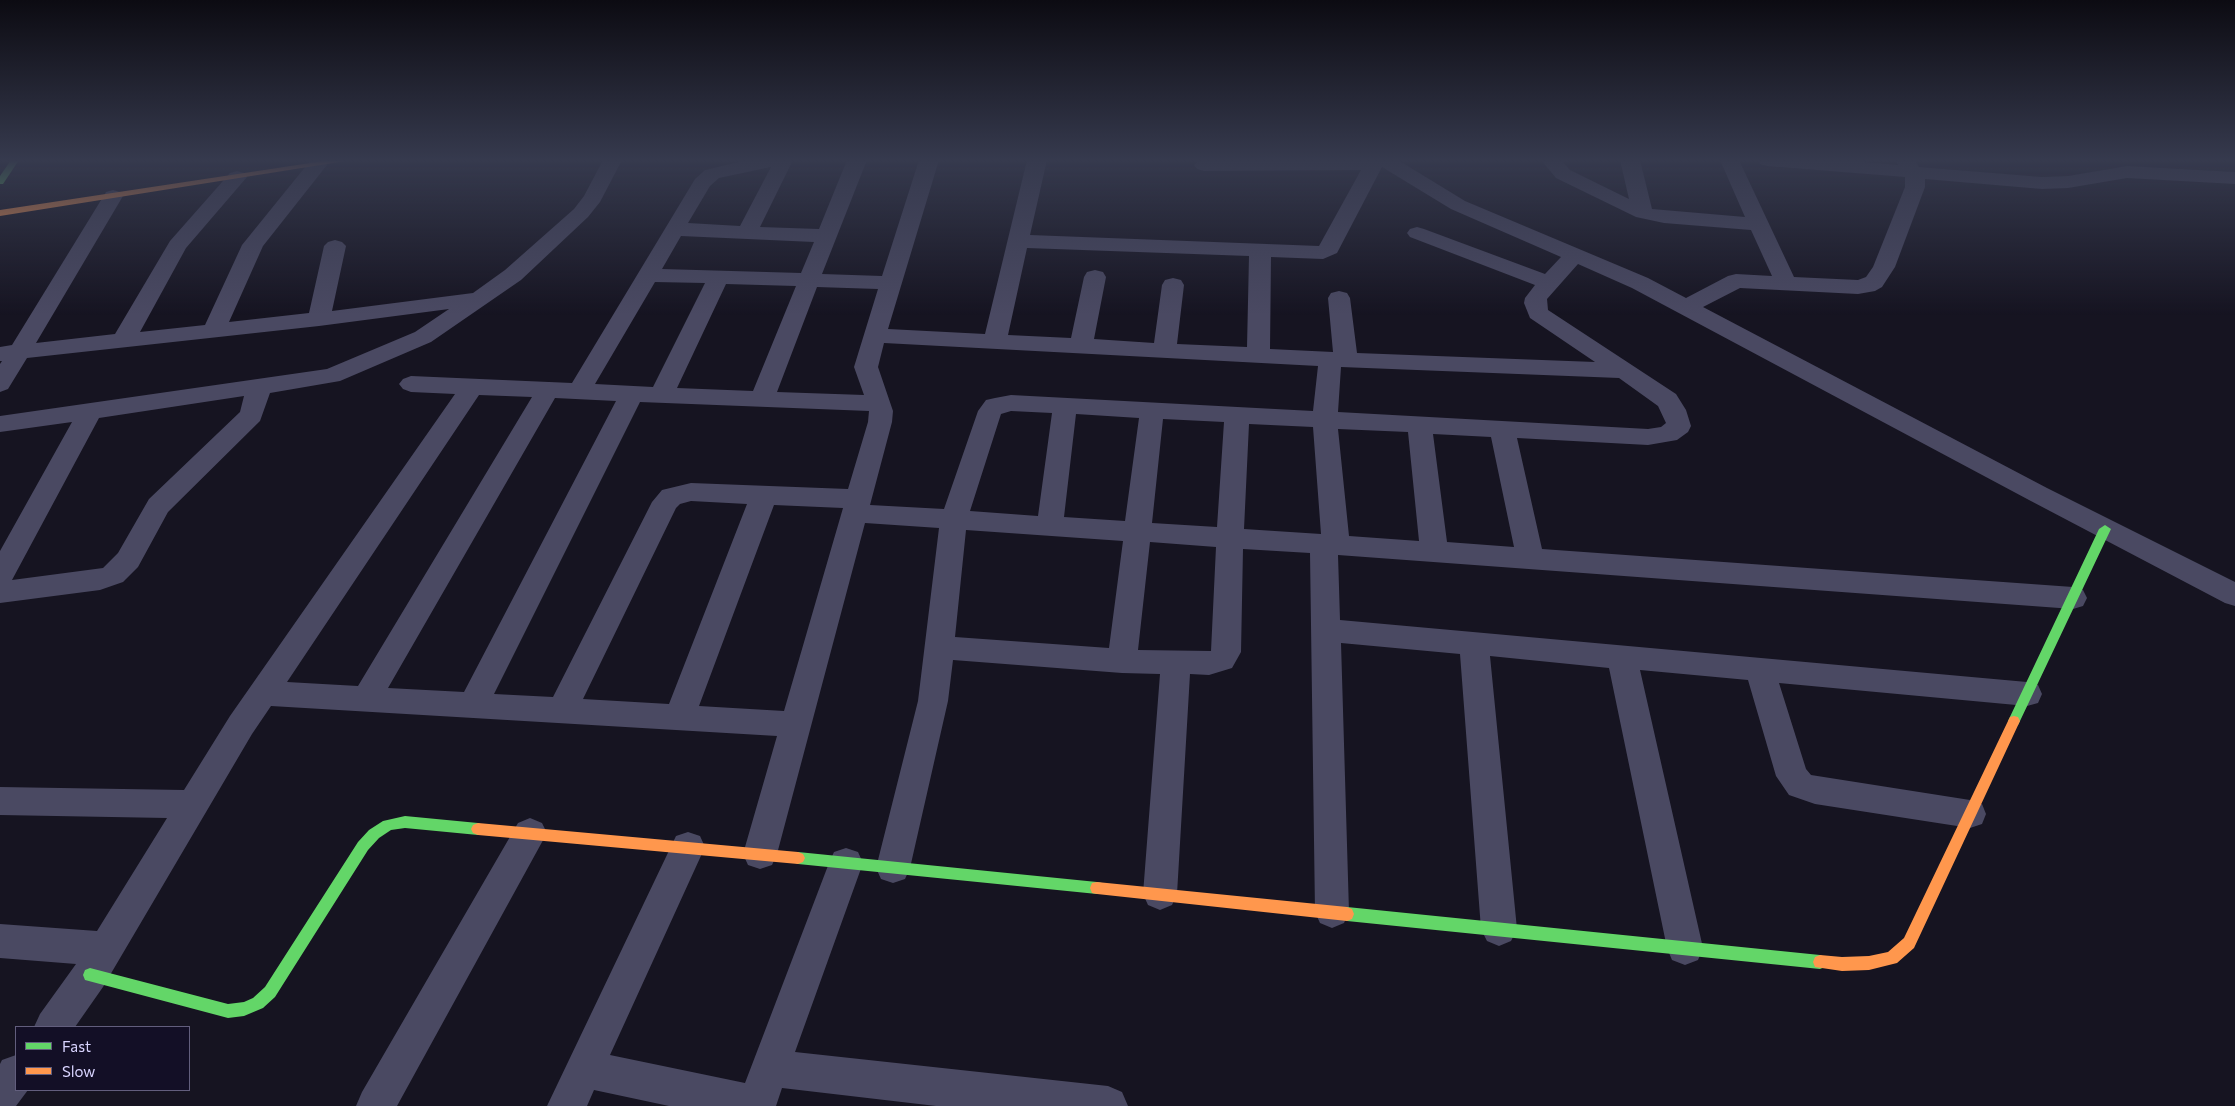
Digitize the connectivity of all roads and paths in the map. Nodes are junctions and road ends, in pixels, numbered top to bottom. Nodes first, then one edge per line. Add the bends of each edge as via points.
1 (103, 212) edge
2 (208, 212) edge
3 (280, 212) edge
4 (581, 212) edge
5 (686, 212) edge
6 (757, 212) edge
7 (837, 212) edge
8 (913, 212) edge
9 (1025, 212) edge
10 (1351, 212) edge
11 (1473, 212) edge
12 (1640, 212) edge
13 (1753, 212) edge
14 (1905, 212) edge
15 (1643, 213) joint
16 (1759, 224) junction
17 (675, 229) junction
18 (747, 232) junction
19 (1417, 232) dead end
20 (827, 236) junction
21 (1018, 241) junction
22 (335, 246) dead end
23 (1260, 252) junction
24 (1574, 255) junction
25 (648, 275) junction
26 (719, 277) junction
27 (1095, 277) dead end
28 (810, 280) junction
29 (891, 282) junction
30 (1786, 282) junction
31 (1549, 283) junction
32 (1173, 286) dead end
33 (480, 298) junction
34 (1339, 298) dead end
35 (1686, 307) junction
36 (319, 319) junction
37 (213, 331) junction
38 (874, 335) junction
39 (123, 341) junction
40 (995, 341) junction
41 (1081, 346) junction
42 (1164, 350) junction
43 (10, 353) edge
44 (1258, 355) junction
45 (1338, 359) junction
46 (1623, 371) junction
47 (0, 384) edge
48 (411, 384) dead end
49 (472, 387) junction
50 (259, 388) junction
51 (548, 390) junction
52 (579, 391) junction
53 (632, 394) junction
54 (662, 395) junction
55 (762, 399) junction
56 (879, 404) junction
57 (1065, 406) junction
58 (1152, 410) junction
59 (90, 412) junction
60 (1237, 415) junction
61 (1325, 420) junction
62 (0, 424) edge
63 (1420, 425) junction
64 (1502, 429) junction
65 (764, 495) junction
66 (856, 506) junction
67 (954, 519) junction
68 (1050, 526) junction
69 (2105, 529) junction
70 (1136, 532) junction
71 (1230, 538) junction
72 (1330, 545) junction
73 (1434, 552) junction
74 (1530, 558) junction
75 (0, 576) edge
76 (0, 592) edge
77 (2235, 595) edge
78 (2073, 598) junction
79 (1326, 630) junction
80 (1474, 644) junction
81 (940, 647) junction
82 (1622, 657) junction
83 (1122, 661) junction
84 (1176, 662) junction
85 (1760, 669) junction
86 (263, 692) junction
87 (2027, 694) junction
88 (366, 699) junction
89 (474, 705) junction
90 (562, 710) junction
91 (679, 717) junction
92 (796, 724) junction
93 (0, 801) edge
94 (193, 804) junction
95 (1970, 814) junction
96 (530, 833) junction
97 (688, 847) junction
98 (760, 854) junction
99 (846, 863) junction
100 (893, 868) junction
101 (1160, 894) junction
102 (1332, 912) junction
103 (1499, 929) junction
104 (0, 941) edge
105 (1685, 948) junction
106 (97, 962) junction
107 (54, 1026) edge
108 (770, 1068) junction
109 (584, 1069) junction
110 (15, 1075) edge
111 (0, 1095) edge
112 (756, 1105) edge
113 (376, 1106) edge
114 (566, 1106) edge
115 (1108, 1106) edge

1 - 43 street
2 - 39 street via 174,250
3 - 37 street via 253,246
4 - 33 street via 513,275
5 - 17 street
6 - 18 street
7 - 20 street
8 - 29 street
9 - 21 street
10 - 23 street via 1330,249 1323,253
11 - 24 street
12 - 15 street
13 - 16 street
14 - 30 street via 1884,266 1874,282 1858,287
15 - 16 street
16 - 30 street
17 - 18 street
17 - 25 street
18 - 20 street
19 - 31 street
20 - 28 street
21 - 23 street
21 - 40 street
22 - 36 street
23 - 44 street
24 - 31 street
24 - 35 street
25 - 26 street
25 - 52 street
26 - 28 street
26 - 54 street
27 - 41 street
28 - 29 street
28 - 55 street
29 - 38 street
30 - 35 street via 1736,281
31 - 46 street via 1536,298 1538,313
32 - 42 street
33 - 36 street
33 - 50 street via 423,337 332,376
34 - 45 street
35 - 69 street
36 - 37 street
37 - 39 street
38 - 40 street
38 - 56 street via 866,367
39 - 43 street
40 - 41 street
41 - 42 street
42 - 44 street
43 - 47 street
44 - 45 street
45 - 46 street
45 - 61 street
46 - 64 street via 1667,400 1679,426 1668,434 1648,437
48 - 49 street
49 - 51 street
49 - 86 street
50 - 59 street
50 - 76 street via 251,415 158,506 128,560 113,575 100,580
51 - 52 street
51 - 88 street
52 - 53 street
53 - 54 street
53 - 89 street
54 - 55 street
55 - 56 street
56 - 66 street via 880,422
57 - 58 street
57 - 67 street via 1011,403 995,406 990,411
57 - 68 street
58 - 60 street
58 - 70 street
59 - 62 street
59 - 75 street
60 - 61 street
60 - 71 street
61 - 63 street
61 - 72 street
63 - 64 street
63 - 73 street
64 - 74 street
65 - 66 street
65 - 90 street via 681,493 665,502
65 - 91 street
66 - 67 street
66 - 92 street
67 - 68 street
67 - 81 street
68 - 70 street
69 - 77 street
69 - 78 street
70 - 71 street
70 - 83 street
71 - 72 street
71 - 84 street via 1226,652 1221,660 1209,664
72 - 73 street
72 - 79 street
73 - 74 street
74 - 78 street
78 - 87 street
79 - 80 street
79 - 102 street
80 - 82 street
80 - 103 street
81 - 83 street
81 - 100 street via 933,702
82 - 85 street
82 - 105 street
83 - 84 street
84 - 101 street
85 - 87 street
85 - 95 street via 1792,776 1800,786
86 - 88 street
86 - 94 street
87 - 95 street
88 - 89 street
89 - 90 street
90 - 91 street
91 - 92 street
92 - 98 street
93 - 94 street
94 - 106 street
95 - 105 street via 1909,943 1892,958 1842,964
96 - 97 street
96 - 106 street via 405,822 388,825 363,846 270,992 258,1003 244,1009 228,1011
96 - 113 street
97 - 98 street
97 - 109 street
98 - 99 street
99 - 100 street
99 - 108 street
100 - 101 street
101 - 102 street
102 - 103 street
103 - 105 street
104 - 106 street
106 - 107 street
108 - 112 street
108 - 115 street
109 - 112 street
109 - 114 street
110 - 111 street

